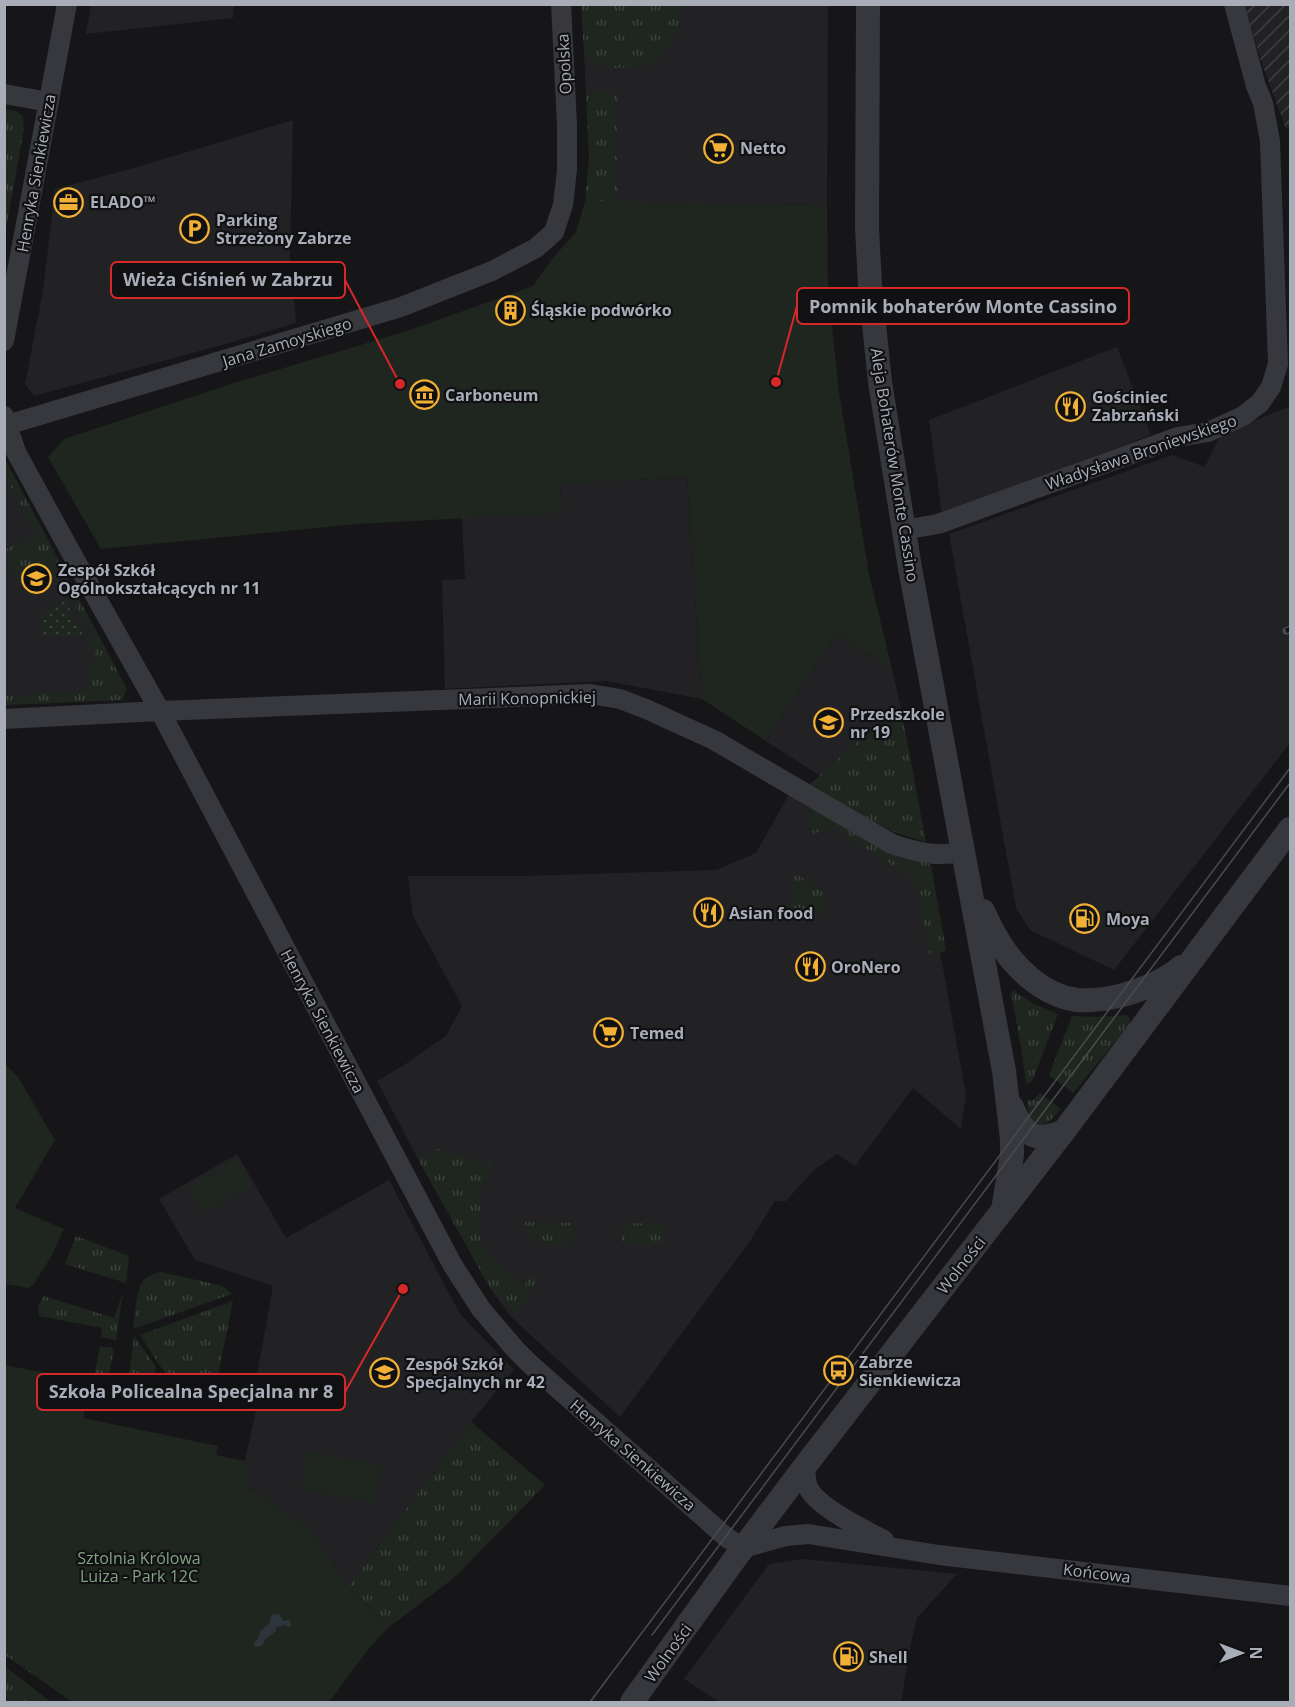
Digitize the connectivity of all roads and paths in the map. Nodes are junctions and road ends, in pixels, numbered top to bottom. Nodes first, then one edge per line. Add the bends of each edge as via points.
1 (67, 4) edge
2 (561, 4) edge
3 (868, 4) edge
4 (1234, 4) edge
5 (4, 94) edge
6 (49, 102) junction
7 (567, 124) joint
8 (4, 341) edge
9 (6, 421) edge
10 (903, 531) junction
11 (160, 711) junction
12 (4, 719) edge
13 (1290, 829) edge
14 (963, 852) junction
15 (970, 885) junction
16 (1201, 949) junction
17 (1007, 1094) junction
18 (1064, 1131) junction
19 (1003, 1210) junction
20 (806, 1466) junction
21 (743, 1548) junction
22 (903, 1550) junction
23 (1290, 1596) edge
24 (632, 1702) edge

1 - 6 street, Henryka Sienkiewicza
2 - 7 street, Opolska
3 - 10 street, Aleja Bohaterów Monte Cassino via 869,276 880,382
4 - 10 street, Władysława Broniewskiego via 1270,141 1278,364 1271,387 1260,403 1243,416 1208,432 1178,437 938,524
5 - 6 street
6 - 8 street, Henryka Sienkiewicza
7 - 9 street, Jana Zamoyskiego via 563,205 554,232 520,257 401,307
9 - 11 street, Henryka Sienkiewicza via 16,452
10 - 14 street, Aleja Bohaterów Monte Cassino
11 - 12 street, Marii Konopnickiej
11 - 14 street, Marii Konopnickiej via 590,694 620,699 714,740 892,844 933,855
11 - 21 street, Henryka Sienkiewicza via 452,1264 481,1309 548,1382
13 - 16 street, Wolności
14 - 15 street, Aleja Bohaterów Monte Cassino
15 - 16 street, Aleja Bohaterów Monte Cassino via 1013,962 1052,993 1076,1000 1119,996 1157,982
15 - 17 street, Aleja Bohaterów Monte Cassino
16 - 18 street, Wolności
17 - 18 street, Aleja Bohaterów Monte Cassino via 1027,1134 1040,1138
17 - 19 street, Aleja Bohaterów Monte Cassino via 1012,1155
18 - 19 street, Wolności
19 - 20 street, Wolności
20 - 21 street, Wolności
20 - 22 street, Końcowa via 810,1491 826,1505 849,1522
21 - 22 street, Końcowa via 808,1534
21 - 24 street, Wolności
22 - 23 street, Końcowa

